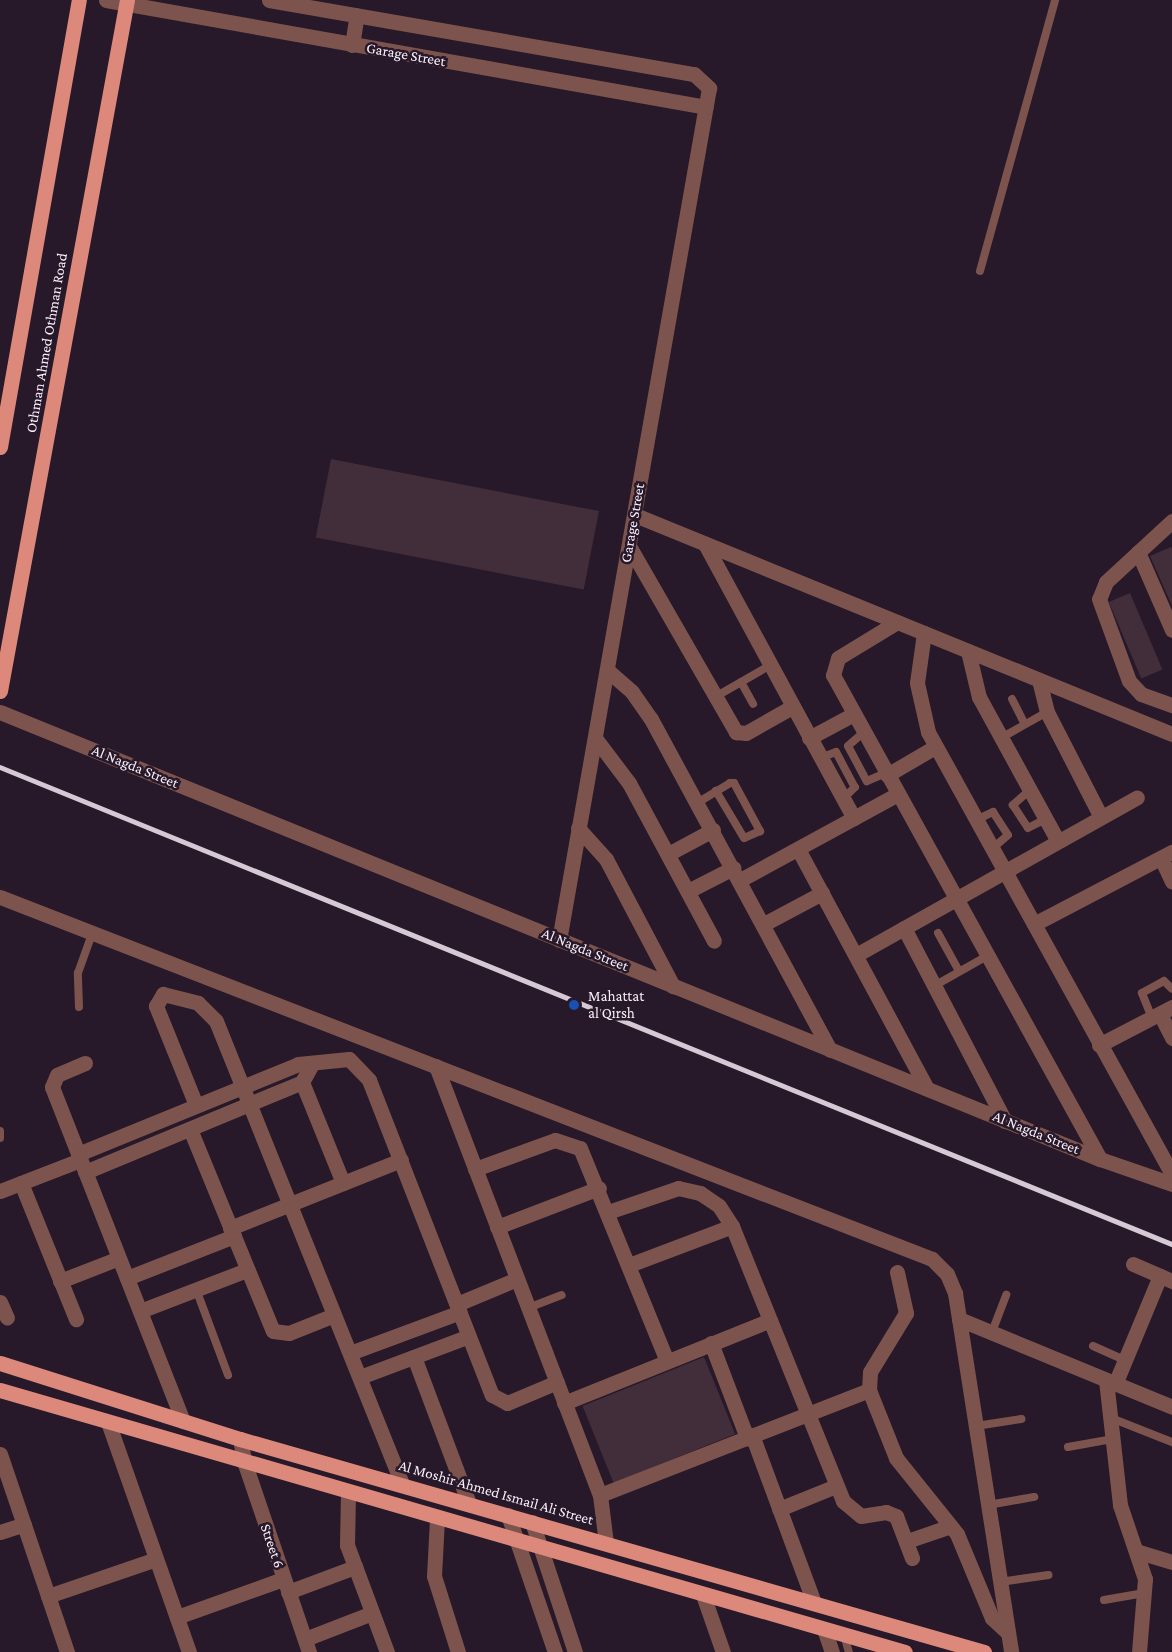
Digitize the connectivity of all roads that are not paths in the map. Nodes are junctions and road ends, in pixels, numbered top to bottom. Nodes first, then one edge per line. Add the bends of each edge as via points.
1 (79, 0) edge
2 (106, 0) edge
3 (269, 0) edge
4 (1055, 0) edge
5 (126, 2) edge
6 (357, 15) junction
7 (352, 45) junction
8 (706, 107) junction
9 (980, 271) dead end
10 (0, 447) edge
11 (635, 515) junction
12 (1172, 519) edge
13 (705, 544) junction
14 (629, 546) junction
15 (1138, 552) junction
16 (897, 622) junction
17 (1172, 630) edge
18 (924, 633) junction
19 (968, 651) junction
20 (770, 666) junction
21 (607, 670) junction
22 (1039, 680) junction
23 (741, 682) junction
24 (0, 692) edge
25 (715, 697) junction
26 (1012, 699) dead end
27 (753, 704) dead end
28 (1172, 705) edge
29 (792, 707) junction
30 (0, 712) edge
31 (1047, 712) junction
32 (854, 714) junction
33 (1025, 724) junction
34 (1169, 730) edge
35 (864, 732) junction
36 (595, 738) junction
37 (809, 738) junction
38 (1001, 738) junction
39 (935, 747) junction
40 (887, 774) junction
41 (1030, 790) junction
42 (716, 791) junction
43 (898, 794) junction
44 (1137, 797) dead end
45 (697, 802) junction
46 (854, 818) junction
47 (1101, 818) junction
48 (1046, 819) junction
49 (578, 828) junction
50 (713, 831) junction
51 (1058, 841) junction
52 (798, 849) junction
53 (668, 854) junction
54 (1167, 855) edge
55 (1005, 872) junction
56 (736, 874) junction
57 (1172, 882) edge
58 (688, 891) junction
59 (822, 893) junction
60 (0, 897) edge
61 (956, 899) junction
62 (764, 924) junction
63 (1034, 924) junction
64 (904, 928) junction
65 (938, 933) dead end
66 (92, 934) junction
67 (560, 940) junction
68 (714, 940) dead end
69 (856, 955) junction
70 (987, 956) junction
71 (959, 971) junction
72 (207, 978) junction
73 (673, 986) junction
74 (934, 986) junction
75 (1172, 989) edge
76 (198, 1003) junction
77 (79, 1007) dead end
78 (1161, 1013) edge
79 (1172, 1038) edge
80 (1100, 1045) junction
81 (830, 1050) junction
82 (85, 1064) dead end
83 (311, 1066) junction
84 (436, 1066) junction
85 (302, 1082) junction
86 (242, 1086) junction
87 (927, 1089) junction
88 (249, 1104) junction
89 (196, 1105) junction
90 (1005, 1121) junction
91 (190, 1129) junction
92 (0, 1131) edge
93 (0, 1138) edge
94 (1100, 1159) junction
95 (401, 1160) junction
96 (81, 1162) junction
97 (475, 1169) junction
98 (1172, 1174) edge
99 (21, 1183) junction
100 (343, 1183) junction
101 (1172, 1184) edge
102 (598, 1188) junction
103 (0, 1191) edge
104 (290, 1204) junction
105 (608, 1212) junction
106 (732, 1226) junction
107 (497, 1227) junction
108 (232, 1232) junction
109 (118, 1258) junction
110 (1133, 1264) dead end
111 (629, 1265) junction
112 (247, 1270) junction
113 (897, 1272) dead end
114 (127, 1278) junction
115 (1166, 1278) edge
116 (517, 1279) junction
117 (60, 1281) junction
118 (196, 1289) junction
119 (562, 1295) dead end
120 (1006, 1295) dead end
121 (0, 1302) edge
122 (458, 1308) junction
123 (528, 1308) junction
124 (140, 1311) junction
125 (334, 1315) junction
126 (7, 1318) dead end
127 (76, 1319) dead end
128 (959, 1319) junction
129 (770, 1320) junction
130 (992, 1332) junction
131 (469, 1336) junction
132 (711, 1343) junction
133 (1093, 1346) dead end
134 (350, 1353) junction
135 (414, 1357) junction
136 (1125, 1360) junction
137 (667, 1361) junction
138 (0, 1363) edge
139 (228, 1375) dead end
140 (360, 1377) junction
141 (557, 1382) junction
142 (1111, 1382) junction
143 (0, 1390) edge
144 (869, 1390) junction
145 (564, 1403) junction
146 (1172, 1407) edge
147 (807, 1414) junction
148 (1111, 1418) junction
149 (1021, 1419) dead end
150 (183, 1421) junction
151 (108, 1422) junction
152 (976, 1426) junction
153 (750, 1436) junction
154 (240, 1439) junction
155 (1113, 1439) junction
156 (1172, 1442) edge
157 (1068, 1447) dead end
158 (0, 1454) edge
159 (245, 1464) junction
160 (402, 1484) junction
161 (836, 1486) junction
162 (348, 1493) junction
163 (600, 1495) junction
164 (1034, 1497) dead end
165 (469, 1503) junction
166 (988, 1505) junction
167 (779, 1509) junction
168 (508, 1515) junction
169 (437, 1519) junction
170 (532, 1522) junction
171 (24, 1524) junction
172 (951, 1526) junction
173 (0, 1532) edge
174 (515, 1541) junction
175 (906, 1541) junction
176 (606, 1543) junction
177 (538, 1548) junction
178 (1139, 1552) junction
179 (912, 1558) dead end
180 (156, 1559) junction
181 (1172, 1562) edge
182 (355, 1567) junction
183 (1048, 1575) dead end
184 (1000, 1582) junction
185 (286, 1586) junction
186 (1145, 1593) junction
187 (703, 1595) junction
188 (48, 1596) junction
189 (1104, 1600) dead end
190 (814, 1603) junction
191 (372, 1613) junction
192 (177, 1617) junction
193 (824, 1629) junction
194 (1008, 1633) junction
195 (844, 1635) junction
196 (307, 1645) edge
197 (67, 1652) edge
198 (189, 1652) edge
199 (387, 1652) edge
200 (458, 1652) edge
201 (555, 1652) edge
202 (575, 1652) edge
203 (723, 1652) edge
204 (832, 1652) edge
205 (849, 1652) edge
206 (905, 1652) edge
207 (984, 1652) edge
208 (1011, 1652) edge
209 (1139, 1652) edge

1 - 10 main road, Othman Ahmed Othman Road
2 - 5 street, Garage Street
3 - 6 street, Garage Street
4 - 9 lane
5 - 7 street, Garage Street
5 - 24 main road, Othman Ahmed Othman Road
6 - 7 street
6 - 8 street, Garage Street via 693,74 707,83
7 - 8 street, Garage Street
8 - 11 street, Garage Street
11 - 13 street
11 - 14 street, Garage Street
12 - 15 street
13 - 16 street
13 - 20 street
14 - 21 street, Garage Street
14 - 25 street
15 - 17 street
15 - 28 street via 1106,582 1100,608 1134,688
16 - 18 street
16 - 32 street via 834,663 833,675
18 - 19 street
18 - 39 street via 918,700
19 - 22 street
19 - 38 street via 980,697
20 - 23 lane
20 - 29 street
21 - 36 street, Garage Street
21 - 45 street via 642,705
22 - 31 street
22 - 34 street
23 - 25 lane
23 - 27 lane
25 - 29 street via 741,734
26 - 33 lane
29 - 37 street
30 - 67 street, Al Nagda Street
31 - 33 lane
31 - 47 street
32 - 35 street
32 - 37 street
33 - 38 lane
35 - 40 street
35 - 40 lane via 848,746 867,781
36 - 49 street, Garage Street
36 - 53 street via 622,771
37 - 46 street
38 - 41 street
39 - 40 street
39 - 55 street
40 - 43 street
41 - 48 street
41 - 48 lane via 1013,805 1028,828
42 - 42 lane via 735,783 760,831 744,838
42 - 45 lane
43 - 46 street
43 - 61 street
44 - 47 street
45 - 50 street
46 - 52 street
47 - 51 street
48 - 51 street
49 - 67 street, Garage Street
49 - 73 street via 606,859
50 - 53 street
50 - 56 street
51 - 55 street
52 - 56 street
52 - 59 street
53 - 58 street
54 - 57 street
54 - 63 street
55 - 61 street
55 - 63 street
56 - 58 street
56 - 62 street
58 - 68 street
59 - 62 street
59 - 69 street
60 - 66 street
61 - 64 street
61 - 70 street
62 - 81 street
63 - 80 street
64 - 69 street
64 - 74 street
65 - 71 lane
66 - 72 street
66 - 77 lane via 78,973
67 - 73 street, Al Nagda Street
69 - 87 street
70 - 71 lane
70 - 94 street
71 - 74 lane
72 - 76 street
72 - 84 street
73 - 81 street, Al Nagda Street
74 - 90 street
75 - 78 lane via 1164,981 1142,993
76 - 86 street via 216,1021
76 - 89 street via 166,994 156,1003
78 - 79 street
78 - 80 street
80 - 98 street
81 - 87 street, Al Nagda Street
82 - 96 street via 57,1075 52,1083
83 - 85 street
83 - 86 street via 298,1064
83 - 95 street via 339,1057 364,1071
84 - 97 street
84 - 128 street via 923,1254 947,1274
85 - 88 street
85 - 100 street
86 - 88 street
86 - 89 street
87 - 90 street, Al Nagda Street
88 - 91 street
88 - 104 street
89 - 96 street
90 - 94 street, Al Nagda Street
91 - 96 street
91 - 108 street
92 - 93 lane
94 - 101 street, Al Nagda Street
95 - 100 street
95 - 122 street
96 - 99 street
96 - 109 street
97 - 102 street via 546,1142 564,1140 586,1156
97 - 107 street
99 - 103 street
99 - 117 street
100 - 104 street
102 - 105 street
102 - 107 street
104 - 108 street
104 - 125 street
105 - 106 street via 678,1188 711,1199
105 - 111 street
106 - 111 street
106 - 129 street
107 - 116 street
108 - 112 street
108 - 114 street
109 - 114 street
109 - 117 street
110 - 115 street
111 - 137 street
112 - 118 street
112 - 125 street via 270,1326 278,1334
113 - 144 street via 906,1313 870,1372
114 - 124 street
115 - 136 street
116 - 122 street
116 - 123 street
117 - 127 street
118 - 124 street
118 - 139 lane
119 - 123 lane
120 - 130 lane
121 - 126 street
122 - 131 street
122 - 134 street
123 - 141 street
124 - 150 street
125 - 134 street
128 - 130 street
128 - 152 street
129 - 132 street
129 - 147 street
130 - 142 street
131 - 135 street
131 - 141 street via 498,1401 511,1402
132 - 137 street
132 - 153 street
133 - 136 lane
134 - 140 street
135 - 140 street
135 - 165 street
136 - 142 street
137 - 145 street
138 - 150 main road, Al Moshir Ahmed Ismail Ali Street
140 - 160 street
141 - 145 street
142 - 146 street
142 - 148 street
143 - 151 main road
144 - 147 street
144 - 172 street via 896,1458
145 - 163 street
147 - 153 street
147 - 161 street
148 - 155 street
148 - 156 lane
149 - 152 lane
150 - 154 main road, Al Moshir Ahmed Ismail Ali Street
151 - 159 main road
151 - 180 street
152 - 166 street
153 - 163 street
153 - 167 street
154 - 159 street, Street 6
154 - 160 main road, Al Moshir Ahmed Ismail Ali Street
155 - 157 lane
155 - 178 street via 1122,1514
158 - 171 street
159 - 162 main road
159 - 185 street, Street 6
160 - 165 main road, Al Moshir Ahmed Ismail Ali Street
161 - 167 street
161 - 175 street via 846,1507 855,1514 893,1513
162 - 169 main road
162 - 182 street via 345,1527
163 - 176 street
164 - 166 lane
165 - 168 main road, Al Moshir Ahmed Ismail Ali Street
166 - 184 street
167 - 190 street
168 - 170 main road, Al Moshir Ahmed Ismail Ali Street
168 - 174 street
169 - 174 main road
169 - 200 street via 434,1576
170 - 176 main road, Al Moshir Ahmed Ismail Ali Street
170 - 177 street
171 - 173 street
171 - 188 street
172 - 175 street
172 - 194 street via 967,1553 992,1618
174 - 177 main road
174 - 201 street
175 - 179 street
176 - 190 main road, Al Moshir Ahmed Ismail Ali Street
177 - 187 main road
177 - 202 street
178 - 181 street
178 - 186 street
180 - 188 street
180 - 192 street
182 - 185 street
182 - 191 street
183 - 184 lane
184 - 194 street
185 - 192 street
185 - 196 street, Street 6
186 - 189 lane
186 - 209 street
187 - 193 main road
187 - 203 street
188 - 197 street
190 - 207 main road, Al Moshir Ahmed Ismail Ali Street
191 - 196 street
191 - 199 street
192 - 198 street
193 - 195 main road
193 - 204 street
194 - 208 street
195 - 205 lane
195 - 206 main road

